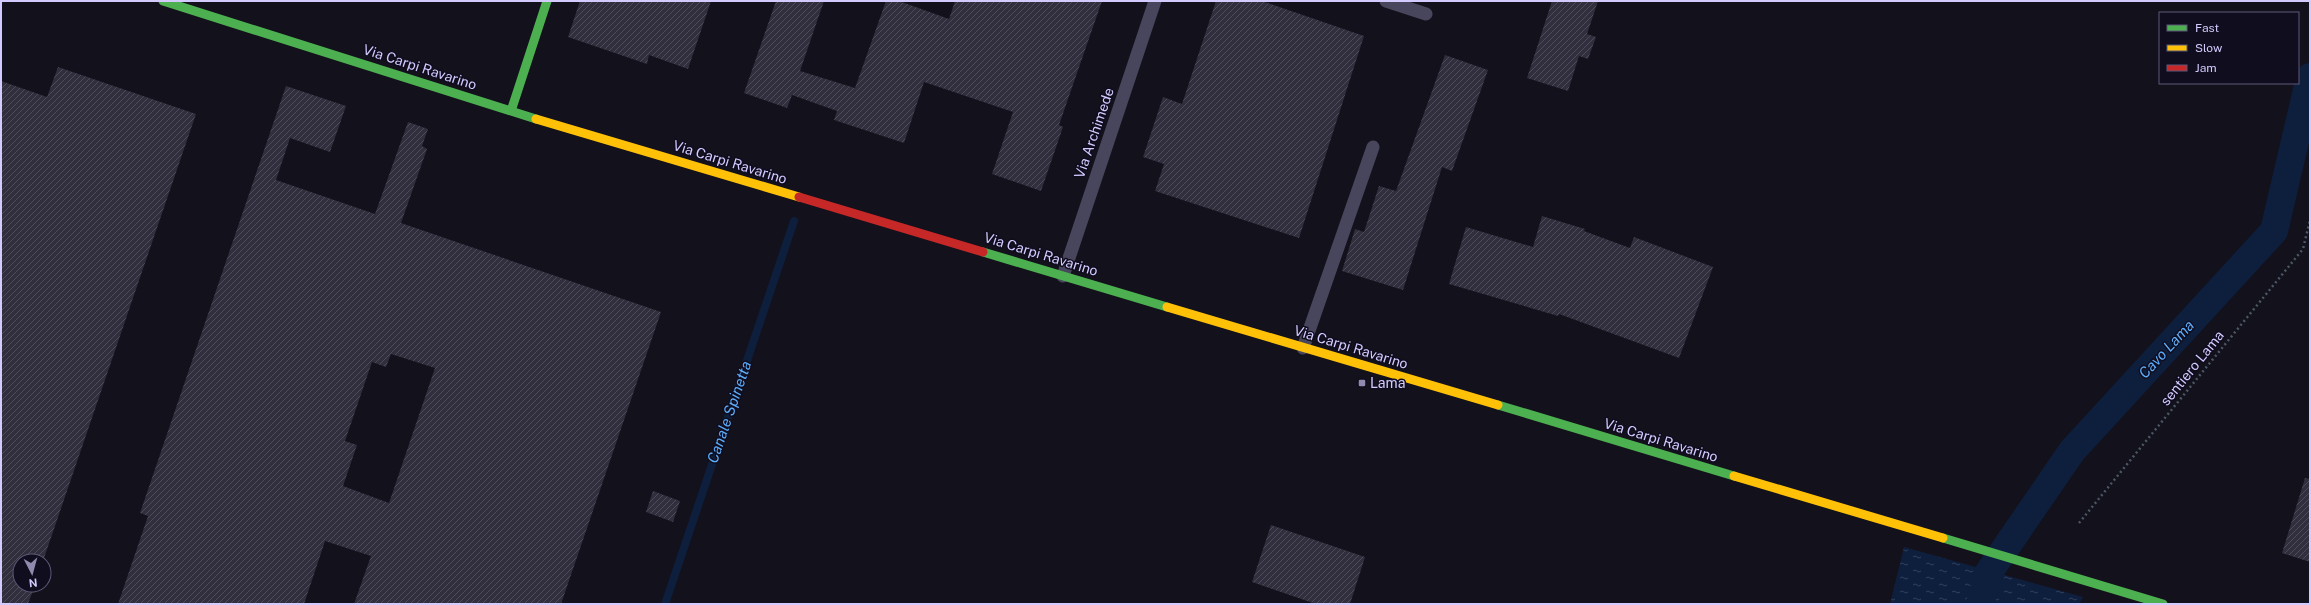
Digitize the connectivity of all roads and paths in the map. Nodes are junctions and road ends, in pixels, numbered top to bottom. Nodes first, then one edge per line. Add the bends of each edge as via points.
1 (163, 1) edge
2 (547, 1) edge
3 (1155, 1) edge
4 (1386, 1) edge
5 (1426, 14) dead end
6 (511, 111) junction
7 (1373, 147) dead end
8 (2310, 220) edge
9 (1063, 276) junction
10 (1303, 348) junction
11 (2079, 523) dead end
12 (2163, 604) edge

1 - 6 main road, Via Carpi Ravarino
2 - 6 main road
3 - 9 lane, Via Archimede
4 - 5 lane
6 - 9 main road, Via Carpi Ravarino
7 - 10 lane
8 - 11 path, sentiero Lama via 2303,249
9 - 10 main road, Via Carpi Ravarino
10 - 12 main road, Via Carpi Ravarino

